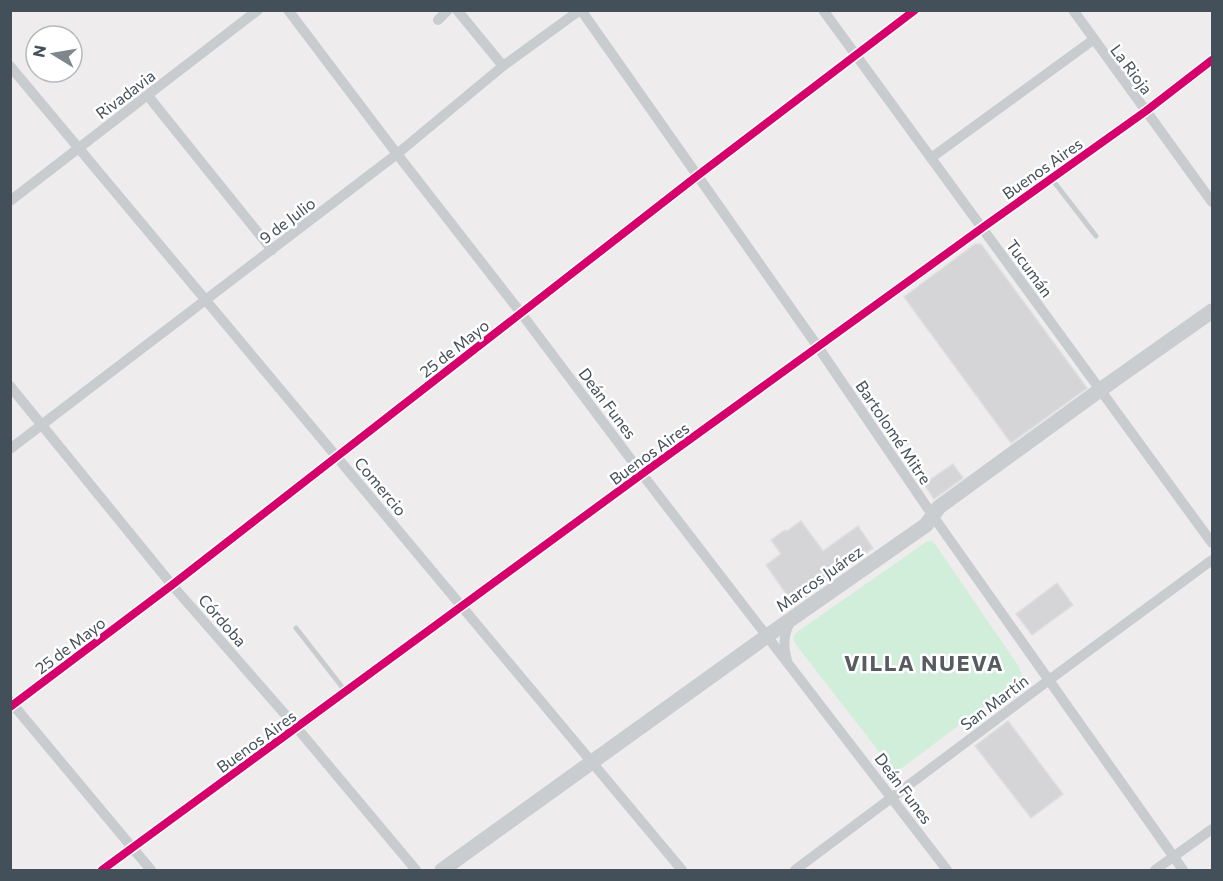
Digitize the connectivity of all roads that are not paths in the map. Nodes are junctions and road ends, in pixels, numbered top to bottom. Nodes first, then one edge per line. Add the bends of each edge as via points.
1 (258, 10) edge
2 (288, 10) edge
3 (448, 10) edge
4 (457, 10) edge
5 (580, 10) edge
6 (823, 10) edge
7 (915, 10) edge
8 (1072, 10) edge
9 (438, 20) dead end
10 (1093, 40) junction
11 (856, 56) junction
12 (1212, 60) edge
13 (10, 66) edge
14 (503, 66) junction
15 (148, 96) junction
16 (1146, 111) junction
17 (79, 147) junction
18 (398, 154) junction
19 (931, 158) junction
20 (697, 176) junction
21 (1051, 178) junction
22 (10, 201) edge
23 (1212, 202) edge
24 (982, 228) junction
25 (1096, 236) dead end
26 (272, 250) junction
27 (206, 300) junction
28 (1212, 311) edge
29 (521, 313) junction
30 (818, 347) junction
31 (10, 386) edge
32 (1100, 390) junction
33 (42, 425) junction
34 (10, 449) edge
35 (337, 457) junction
36 (642, 474) junction
37 (933, 516) junction
38 (1212, 543) edge
39 (1212, 560) edge
40 (172, 585) junction
41 (462, 607) junction
42 (795, 616) junction
43 (296, 628) dead end
44 (767, 636) junction
45 (788, 663) junction
46 (1048, 680) junction
47 (346, 692) junction
48 (12, 704) edge
49 (297, 728) junction
50 (591, 762) junction
51 (892, 798) junction
52 (1212, 829) edge
53 (133, 848) junction
54 (1174, 857) junction
55 (102, 870) edge
56 (151, 870) edge
57 (416, 870) edge
58 (442, 870) edge
59 (682, 870) edge
60 (795, 870) edge
61 (947, 870) edge
62 (1155, 870) edge
63 (1183, 870) edge

1 - 15 street, Rivadavia
2 - 18 street, Deán Funes
3 - 9 street
4 - 14 street
5 - 14 street, 9 de Julio
5 - 20 street, Bartolomé Mitre
6 - 11 street, Tucumán
7 - 11 street, 25 de Mayo
8 - 10 street, La Rioja
10 - 16 street, La Rioja
10 - 19 street
11 - 19 street, Tucumán
11 - 20 street, 25 de Mayo
12 - 16 street, Buenos Aires
13 - 17 street, Comercio
14 - 18 street, 9 de Julio
15 - 17 street, Rivadavia
15 - 26 street
16 - 21 street, Buenos Aires
16 - 23 street, La Rioja
17 - 22 street, Rivadavia
17 - 27 street, Comercio
18 - 26 street, 9 de Julio
18 - 29 street, Deán Funes
19 - 24 street, Tucumán
20 - 29 street, 25 de Mayo
20 - 30 street, Bartolomé Mitre
21 - 24 street, Buenos Aires
21 - 25 lane
24 - 30 street, Buenos Aires
24 - 32 street, Tucumán
26 - 27 street, 9 de Julio
27 - 33 street, 9 de Julio
27 - 35 street, Comercio
28 - 32 main road, Marcos Juárez
29 - 35 street, 25 de Mayo
29 - 36 street, Deán Funes
30 - 36 street, Buenos Aires
30 - 37 street, Bartolomé Mitre
31 - 33 street, Córdoba
32 - 37 main road, Marcos Juárez via 939,507
32 - 38 street, Tucumán
33 - 34 street, 9 de Julio
33 - 40 street, Córdoba
35 - 40 street, 25 de Mayo
35 - 41 street, Comercio
36 - 41 street, Buenos Aires
36 - 44 street, Deán Funes
37 - 42 main road, Marcos Juárez via 926,525
37 - 46 street, Bartolomé Mitre
39 - 46 street, San Martín
40 - 48 street, 25 de Mayo
40 - 49 street, Córdoba
41 - 47 street, Buenos Aires
41 - 50 street, Comercio
42 - 44 main road, Marcos Juárez
42 - 45 street via 784,635
43 - 47 lane
44 - 45 street, Deán Funes
44 - 50 main road, Marcos Juárez
45 - 51 street, Deán Funes
46 - 51 street, San Martín
46 - 54 street, Bartolomé Mitre
47 - 49 street, Buenos Aires
48 - 53 street
49 - 53 street, Buenos Aires
49 - 57 street, Córdoba
50 - 58 main road, Marcos Juárez
50 - 59 street, Comercio
51 - 60 street, San Martín
51 - 61 street, Deán Funes
52 - 54 street
53 - 55 street, Buenos Aires
53 - 56 street
54 - 62 street
54 - 63 street, Bartolomé Mitre

